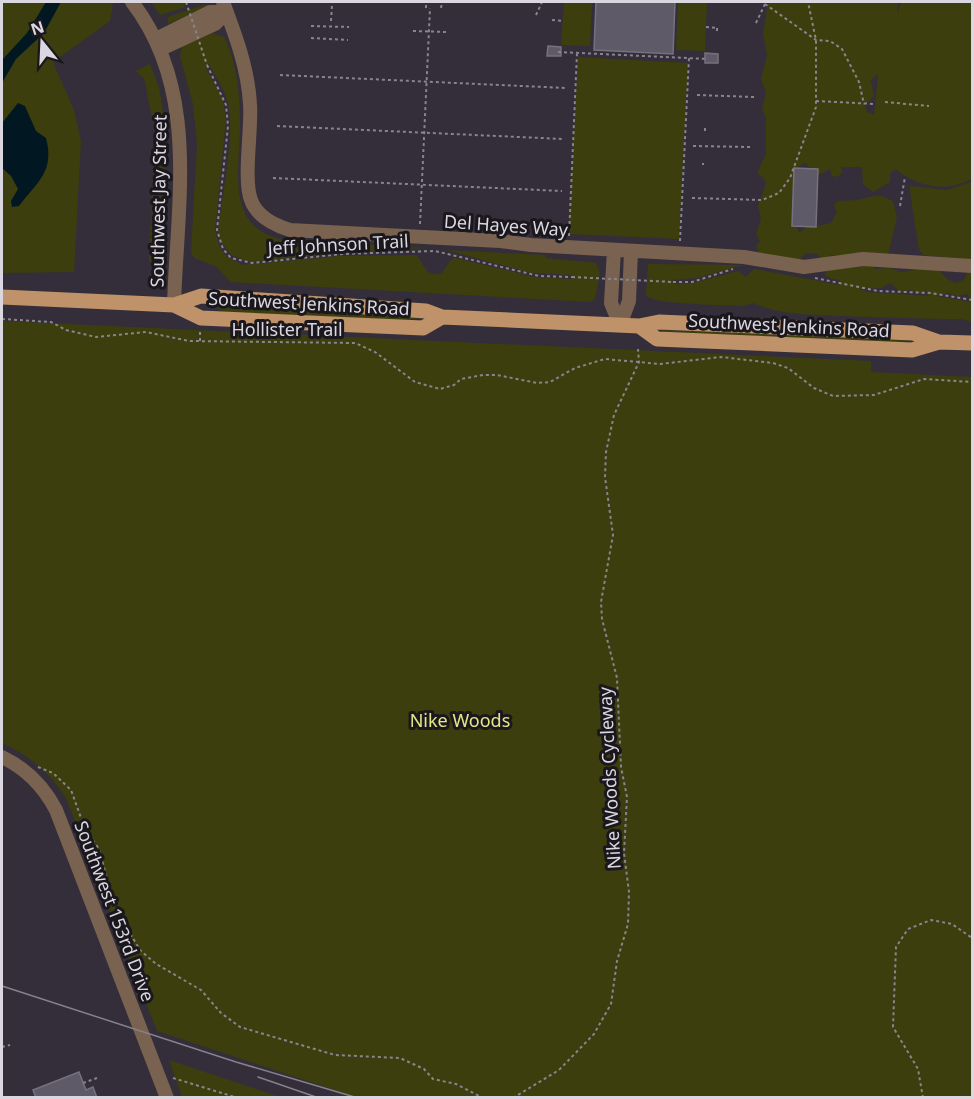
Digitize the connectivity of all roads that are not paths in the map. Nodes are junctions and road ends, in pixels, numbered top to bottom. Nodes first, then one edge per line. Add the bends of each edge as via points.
1 (132, 2) edge
2 (225, 7) edge
3 (159, 44) junction
4 (614, 250) junction
5 (631, 251) junction
6 (972, 266) edge
7 (2, 297) edge
8 (174, 305) junction
9 (442, 317) junction
10 (620, 325) junction
11 (972, 343) edge
12 (2, 757) edge
13 (167, 1098) edge

1 - 3 street, Southwest Jay Street
2 - 3 street via 215,24
2 - 4 street, Del Hayes Way via 247,76 251,118 249,193 256,210 271,223 290,230
3 - 8 street, Southwest Jay Street via 174,91 180,135
4 - 5 street, Del Hayes Way
4 - 10 street via 611,303
5 - 6 street, Del Hayes Way via 744,257 804,267 863,259
5 - 10 street via 629,301
7 - 8 main road, Southwest Jenkins Road
8 - 9 main road, Southwest Jenkins Road via 201,296 426,311
8 - 9 main road, Southwest Jenkins Road via 201,318 387,327 423,328
9 - 10 main road, Southwest Jenkins Road
10 - 11 main road, Southwest Jenkins Road via 639,326 657,339 912,350 939,342
12 - 13 street, Southwest 153rd Drive via 39,784 56,810

